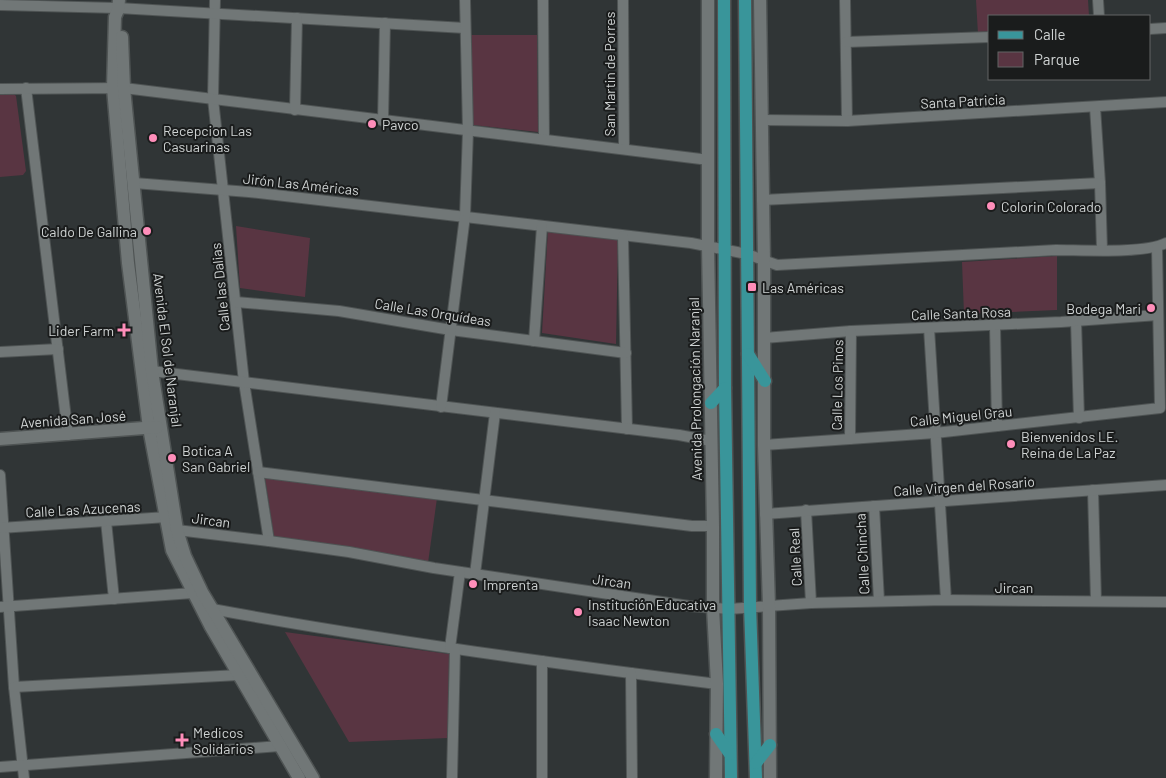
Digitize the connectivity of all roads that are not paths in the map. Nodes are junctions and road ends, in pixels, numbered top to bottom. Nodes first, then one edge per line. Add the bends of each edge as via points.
1 (215, 0) edge
2 (465, 0) edge
3 (543, 0) edge
4 (623, 0) edge
5 (708, 0) edge
6 (724, 0) edge
7 (744, 0) edge
8 (760, 0) edge
9 (845, 0) edge
10 (1098, 0) edge
11 (25, 3) edge
12 (0, 5) edge
13 (118, 6) edge
14 (214, 13) junction
15 (1099, 15) edge
16 (297, 18) junction
17 (384, 23) junction
18 (466, 28) junction
19 (1166, 28) edge
20 (1151, 29) edge
21 (988, 37) edge
22 (846, 42) junction
23 (26, 88) junction
24 (119, 88) junction
25 (0, 89) edge
26 (213, 99) junction
27 (1166, 102) edge
28 (1095, 107) junction
29 (295, 110) junction
30 (383, 120) junction
31 (762, 120) junction
32 (847, 121) junction
33 (468, 131) junction
34 (544, 139) junction
35 (624, 149) junction
36 (709, 160) junction
37 (134, 183) junction
38 (1100, 183) junction
39 (223, 190) junction
40 (762, 200) junction
41 (465, 216) junction
42 (542, 226) junction
43 (623, 236) junction
44 (1162, 245) edge
45 (708, 246) junction
46 (1102, 250) junction
47 (725, 251) junction
48 (746, 254) junction
49 (764, 262) junction
50 (236, 302) junction
51 (1158, 315) junction
52 (1076, 322) junction
53 (995, 326) junction
54 (929, 328) junction
55 (451, 330) junction
56 (851, 331) junction
57 (764, 338) junction
58 (534, 341) junction
59 (58, 349) junction
60 (0, 352) edge
61 (626, 353) junction
62 (748, 354) junction
63 (152, 371) junction
64 (765, 381) junction
65 (244, 382) junction
66 (725, 388) junction
67 (711, 403) junction
68 (441, 406) junction
69 (495, 413) junction
70 (1079, 418) junction
71 (996, 426) junction
72 (162, 427) junction
73 (149, 428) junction
74 (627, 429) junction
75 (935, 433) junction
76 (68, 435) junction
77 (0, 439) edge
78 (850, 439) junction
79 (711, 441) junction
80 (764, 444) junction
81 (258, 472) junction
82 (0, 475) edge
83 (1166, 485) edge
84 (1093, 490) junction
85 (485, 499) junction
86 (940, 501) junction
87 (874, 506) junction
88 (806, 510) junction
89 (765, 514) junction
90 (167, 517) junction
91 (106, 521) junction
92 (713, 526) junction
93 (2, 528) edge
94 (177, 530) junction
95 (269, 540) junction
96 (460, 572) junction
97 (475, 574) junction
98 (193, 593) junction
99 (114, 599) junction
100 (946, 600) junction
101 (878, 601) junction
102 (1096, 601) junction
103 (1166, 602) edge
104 (810, 603) junction
105 (750, 606) junction
106 (768, 606) junction
107 (5, 607) edge
108 (713, 608) junction
109 (729, 608) junction
110 (212, 609) junction
111 (452, 648) junction
112 (542, 661) junction
113 (631, 673) junction
114 (239, 675) junction
115 (717, 684) junction
116 (14, 687) junction
117 (716, 734) junction
118 (770, 745) junction
119 (280, 746) junction
120 (730, 754) junction
121 (756, 764) junction
122 (23, 765) junction
123 (0, 767) edge
124 (24, 778) edge
125 (299, 778) edge
126 (313, 778) edge
127 (452, 778) edge
128 (542, 778) edge
129 (632, 778) edge
130 (716, 778) edge
131 (731, 778) edge
132 (756, 778) edge
133 (770, 778) edge

1 - 14 street, Calle las Dalias
2 - 18 street
3 - 34 street
4 - 35 street, San Martin de Porres
5 - 36 street, Avenida Prolongación Naranjal
6 - 47 main road
7 - 48 main road
8 - 31 street
9 - 22 street
10 - 15 street
11 - 12 street
11 - 13 street
13 - 14 street
13 - 24 street, Avenida El Sol de Naranjal via 121,18
14 - 16 street
14 - 26 street, Calle las Dalias
16 - 17 street
16 - 29 street
17 - 18 street
17 - 30 street
18 - 33 street
19 - 20 street
21 - 22 street
22 - 32 street
23 - 24 street
23 - 25 street
23 - 59 street
24 - 26 street
24 - 37 street, Avenida El Sol de Naranjal
24 - 73 street, Avenida El Sol de Naranjal via 128,263
26 - 29 street
26 - 39 street, Calle las Dalias
27 - 28 street, Santa Patricia
28 - 32 street, Santa Patricia
28 - 38 street
29 - 30 street
30 - 33 street
31 - 32 street, Santa Patricia
31 - 40 street
33 - 34 street
33 - 41 street
34 - 35 street
35 - 36 street
36 - 45 street, Avenida Prolongación Naranjal
37 - 39 street, Jirón Las Américas
37 - 63 street, Avenida El Sol de Naranjal
38 - 40 street
38 - 46 street
39 - 41 street, Jirón Las Américas
39 - 50 street, Calle las Dalias
40 - 49 street
41 - 42 street, Jirón Las Américas
41 - 55 street
42 - 43 street, Jirón Las Américas
42 - 58 street
43 - 45 street, Jirón Las Américas
43 - 61 street
44 - 46 street, Jirón Las Américas
44 - 51 street
45 - 47 street, Jirón Las Américas
45 - 67 street, Avenida Prolongación Naranjal
46 - 49 street, Jirón Las Américas via 777,265
47 - 48 street, Jirón Las Américas
47 - 66 main road
48 - 49 street, Jirón Las Américas
48 - 62 main road
49 - 57 street
50 - 55 street, Calle Las Orquídeas via 340,311
50 - 65 street, Calle las Dalias
51 - 52 street, Calle Santa Rosa
51 - 70 street, Calle Miguel Grau via 1160,408
52 - 53 street, Calle Santa Rosa
52 - 70 street
53 - 54 street, Calle Santa Rosa
53 - 71 street
54 - 56 street, Calle Santa Rosa
54 - 75 street
55 - 58 street, Calle Las Orquídeas
55 - 68 street
56 - 57 street, Calle Santa Rosa
56 - 78 street, Calle Los Pinos
57 - 64 street
58 - 61 street, Calle Las Orquídeas
59 - 60 street
59 - 76 street
61 - 74 street
62 - 64 main road
62 - 105 main road
63 - 65 street
63 - 72 street, Avenida El Sol de Naranjal
64 - 80 street
65 - 68 street
65 - 81 street, Calle las Dalias
66 - 67 main road
66 - 109 main road
67 - 79 street, Avenida Prolongación Naranjal
68 - 69 street
69 - 74 street
69 - 85 street
70 - 71 street, Calle Miguel Grau
71 - 75 street, Calle Miguel Grau
72 - 73 street, Avenida San José
72 - 94 street, Avenida El Sol de Naranjal
73 - 76 street, Avenida San José
73 - 90 street, Avenida El Sol de Naranjal
74 - 79 street
75 - 78 street, Calle Miguel Grau
75 - 86 street
76 - 77 street, Avenida San José
78 - 80 street, Calle Miguel Grau
79 - 92 street, Avenida Prolongación Naranjal
80 - 89 street
81 - 85 street
81 - 95 street, Calle las Dalias
82 - 93 street
83 - 84 street, Calle Virgen del Rosario
84 - 86 street, Calle Virgen del Rosario
84 - 102 street
85 - 92 street
85 - 97 street
86 - 87 street, Calle Virgen del Rosario
86 - 100 street
87 - 88 street, Calle Virgen del Rosario
87 - 101 street, Calle Chincha
88 - 89 street, Calle Virgen del Rosario
88 - 104 street, Calle Real
89 - 106 street
90 - 91 street, Calle Las Azucenas
90 - 98 street, Avenida El Sol de Naranjal via 172,550
91 - 93 street, Calle Las Azucenas
91 - 99 street
92 - 108 street, Avenida Prolongación Naranjal
93 - 107 street
94 - 95 street, Jircan
94 - 110 street, Avenida El Sol de Naranjal via 184,556
95 - 96 street, Jircan
96 - 97 street, Jircan
96 - 111 street
97 - 108 street, Jircan
98 - 99 street
98 - 114 street, Avenida El Sol de Naranjal
99 - 107 street
100 - 101 street, Jircan
100 - 102 street, Jircan
101 - 104 street, Jircan
102 - 103 street, Jircan
104 - 106 street, Jircan
105 - 106 street, Jircan
105 - 109 street, Jircan
105 - 121 main road
106 - 118 street
107 - 116 street
108 - 109 street, Jircan
108 - 115 street, Avenida Prolongación Naranjal
109 - 120 main road
110 - 111 street
110 - 126 street, Avenida El Sol de Naranjal
111 - 112 street
111 - 127 street
112 - 113 street
112 - 128 street
113 - 115 street
113 - 129 street
114 - 116 street
114 - 119 street, Avenida El Sol de Naranjal
115 - 117 street, Avenida Prolongación Naranjal
116 - 122 street
117 - 120 main road
117 - 130 street, Avenida Prolongación Naranjal
118 - 121 main road
118 - 133 street
119 - 122 street
119 - 125 street, Avenida El Sol de Naranjal
120 - 131 main road
121 - 132 main road
122 - 123 street
122 - 124 street

